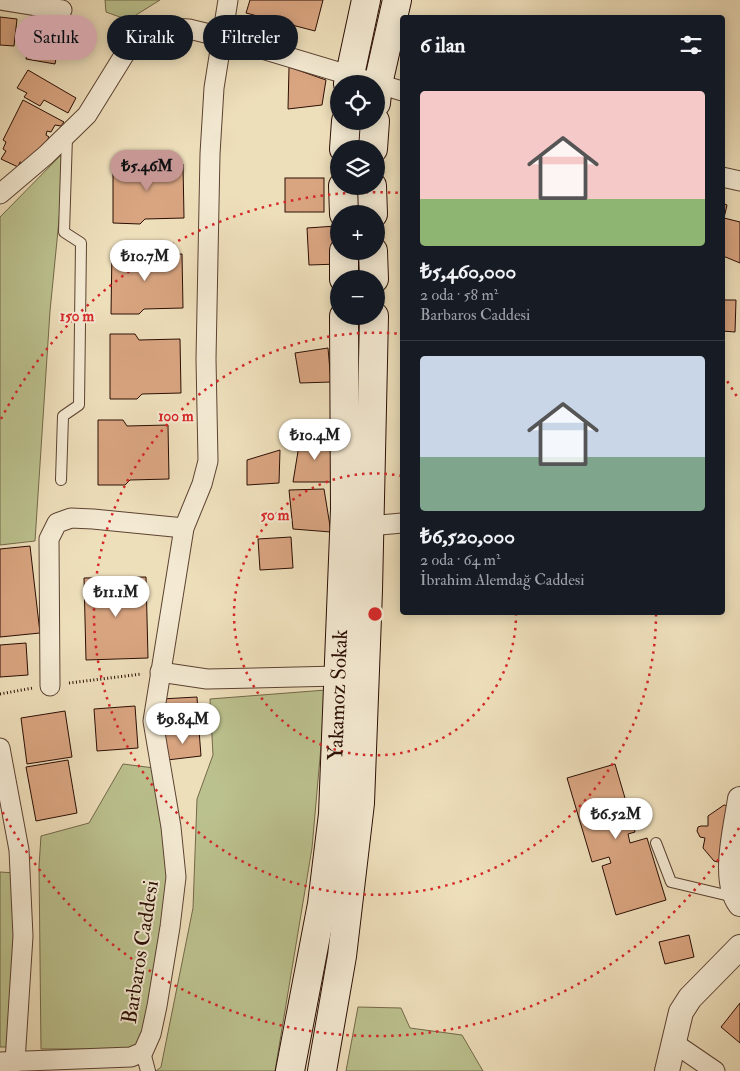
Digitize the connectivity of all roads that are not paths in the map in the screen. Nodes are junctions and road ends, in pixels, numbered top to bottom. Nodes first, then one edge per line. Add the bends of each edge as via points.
1 (0, 0) edge
2 (228, 0) edge
3 (366, 0) edge
4 (397, 0) edge
5 (62, 10) dead end
6 (226, 15) edge
7 (203, 32) edge
8 (218, 60) edge
9 (290, 60) edge
10 (334, 75) edge
11 (350, 75) edge
12 (386, 92) edge
13 (67, 135) junction
14 (725, 179) edge
15 (740, 182) edge
16 (0, 194) edge
17 (344, 325) edge
18 (374, 325) edge
19 (61, 480) dead end
20 (400, 523) edge
21 (369, 526) junction
22 (184, 528) junction
23 (160, 672) junction
24 (338, 676) junction
25 (50, 686) road end
26 (0, 748) edge
27 (740, 799) edge
28 (656, 842) dead end
29 (737, 900) edge
30 (740, 946) edge
31 (674, 1043) junction
32 (143, 1052) junction
33 (7, 1062) edge
34 (148, 1071) edge
35 (290, 1071) edge
36 (322, 1071) edge
37 (667, 1071) edge
38 (715, 1071) edge

1 - 5 street
2 - 6 street, Barbaros Caddesi
3 - 11 main road
4 - 12 main road
7 - 13 street via 172,28 148,35 126,52 87,115
8 - 22 street, Barbaros Caddesi via 210,154 206,358 208,462
9 - 10 street
13 - 16 street
13 - 19 lane via 64,232 81,243 79,406 63,416
14 - 15 street
17 - 24 main road, Yakamoz Sokak via 344,509
18 - 21 main road, Yakamoz Sokak
20 - 21 street
21 - 36 main road, Yakamoz Sokak via 360,803 342,956
22 - 23 street, Barbaros Caddesi
22 - 25 street via 71,518 57,523 48,539
23 - 24 street via 207,679
23 - 32 street, Barbaros Caddesi via 153,721 176,878 157,1006
24 - 35 main road, Yakamoz Sokak via 332,814 323,895
26 - 33 street via 19,850 22,936
27 - 29 street via 731,876
28 - 29 lane via 671,882
30 - 31 street via 690,998 681,1012
31 - 37 street
31 - 38 street
32 - 33 street via 131,1057
32 - 34 street, Barbaros Caddesi

